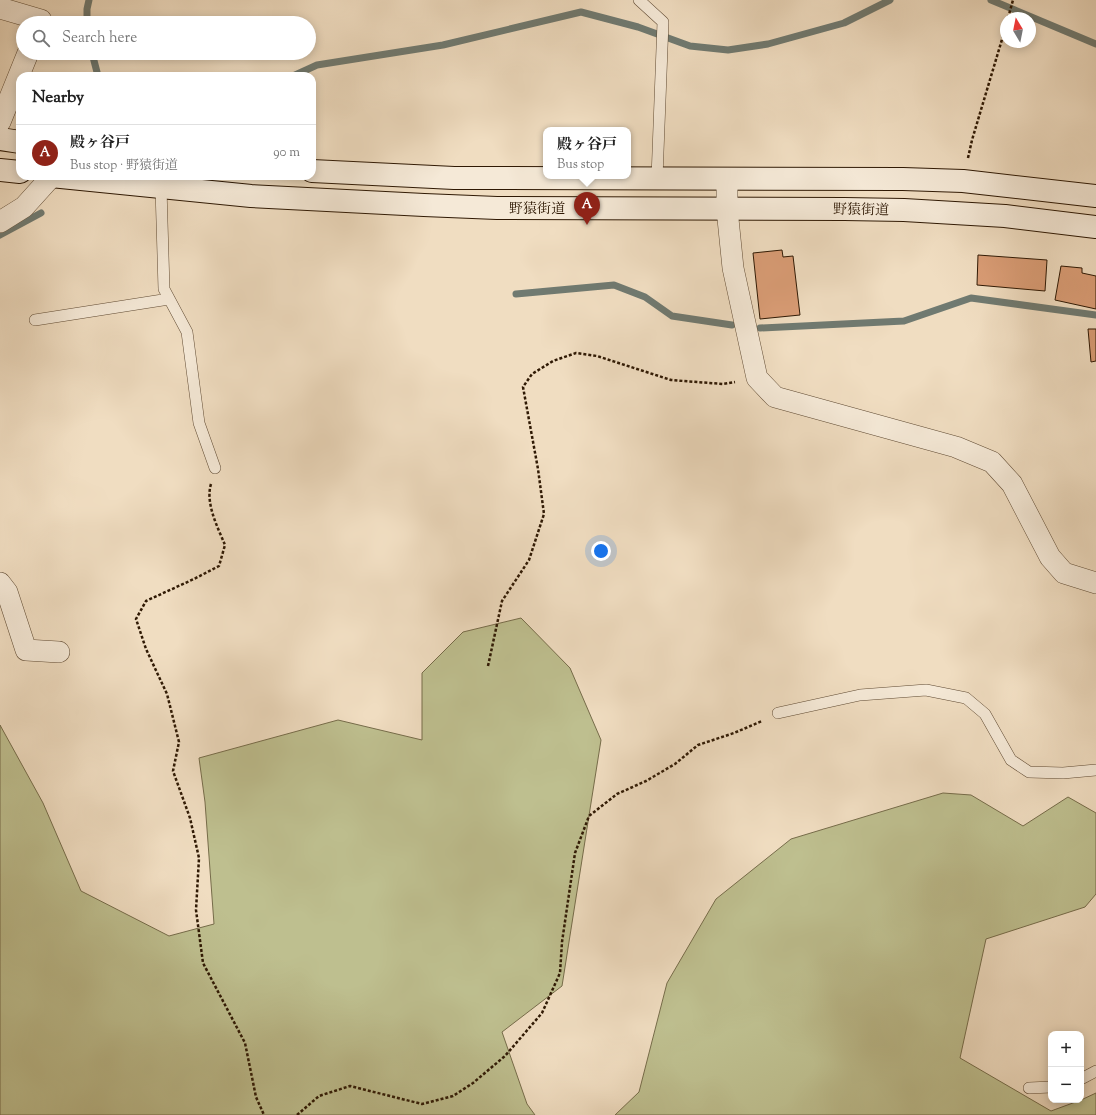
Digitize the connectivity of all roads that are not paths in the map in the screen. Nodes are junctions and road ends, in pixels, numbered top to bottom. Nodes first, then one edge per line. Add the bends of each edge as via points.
1 (36, 0) edge
2 (639, 0) edge
3 (0, 8) edge
4 (25, 16) edge
5 (39, 16) edge
6 (25, 60) edge
7 (20, 72) edge
8 (16, 83) edge
9 (0, 122) edge
10 (0, 139) edge
11 (16, 141) edge
12 (0, 170) edge
13 (316, 171) edge
14 (16, 172) edge
15 (543, 178) edge
16 (631, 178) edge
17 (657, 178) junction
18 (727, 179) junction
19 (48, 180) edge
20 (88, 180) edge
21 (161, 188) junction
22 (1096, 196) edge
23 (727, 209) junction
24 (0, 222) edge
25 (1096, 227) edge
26 (170, 299) junction
27 (35, 320) dead end
28 (215, 468) road end
29 (0, 583) edge
30 (1096, 583) edge
31 (59, 652) dead end
32 (778, 713) road end
33 (1096, 770) edge
34 (1096, 1071) edge
35 (1084, 1077) edge
36 (1048, 1086) edge
37 (1029, 1088) dead end

1 - 5 street
2 - 17 lane via 663,22
3 - 4 street
6 - 7 street
8 - 9 street
10 - 11 main road
12 - 14 main road
13 - 15 main road via 454,178
16 - 17 main road
17 - 18 main road
18 - 22 main road via 896,179 963,182
18 - 23 street
19 - 24 street via 24,207
20 - 21 main road, 野猿街道
21 - 23 main road, 野猿街道 via 251,196 475,207
21 - 26 lane via 164,289
23 - 25 main road, 野猿街道 via 941,212 1005,216
23 - 30 street via 733,268 757,378 775,397 956,447 992,462 1012,484 1050,557 1064,573
26 - 27 lane
26 - 28 lane via 187,332 199,423
29 - 31 street via 7,592 26,650
32 - 33 lane via 860,695 926,690 966,698 985,714 1011,760 1029,772 1063,773
34 - 35 lane
36 - 37 lane

